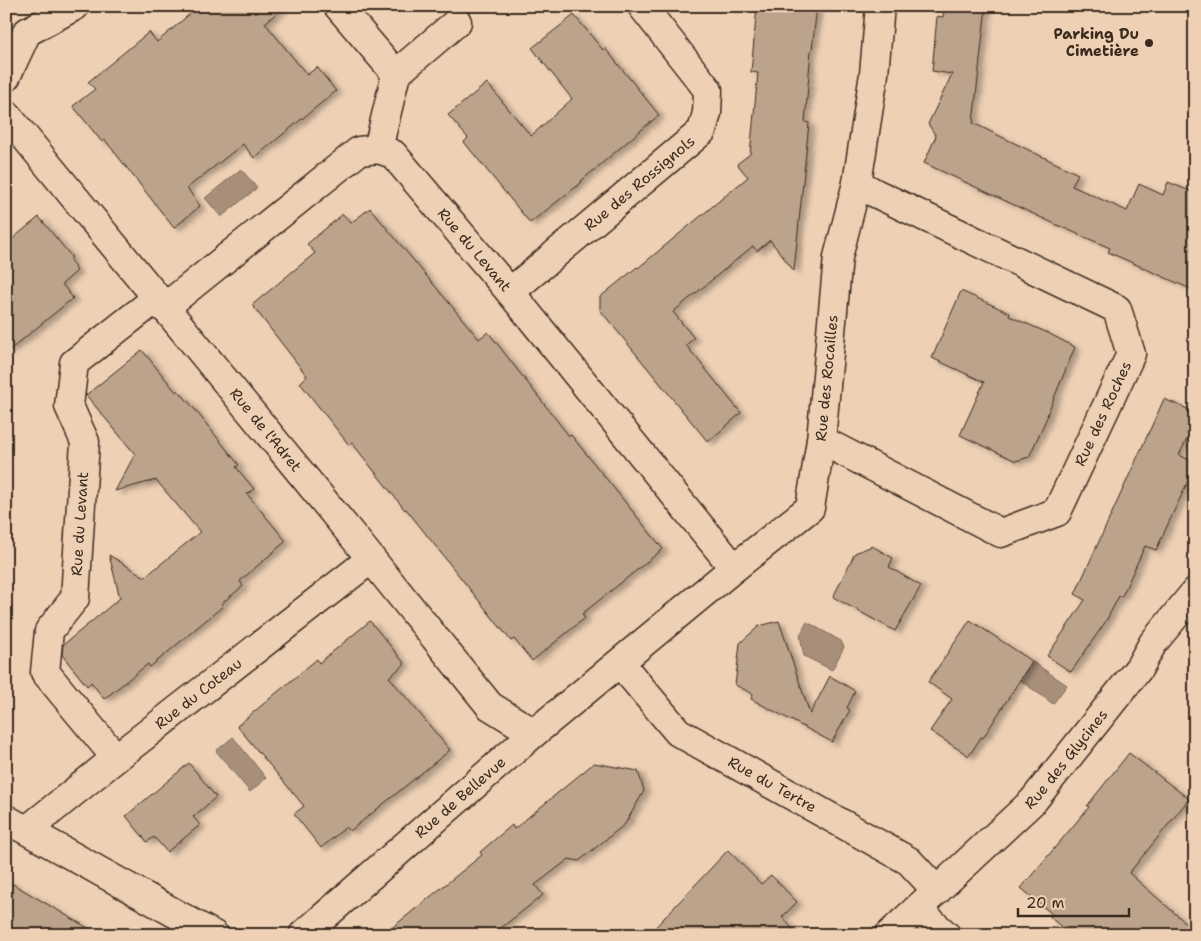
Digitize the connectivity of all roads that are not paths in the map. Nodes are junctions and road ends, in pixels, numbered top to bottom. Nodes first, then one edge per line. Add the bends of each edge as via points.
1 (75, 6) edge
2 (338, 6) edge
3 (642, 6) edge
4 (880, 6) edge
5 (457, 22) dead end
6 (396, 74) junction
7 (6, 77) edge
8 (6, 114) edge
9 (378, 149) junction
10 (857, 183) junction
11 (510, 292) junction
12 (160, 303) junction
13 (821, 440) junction
14 (371, 559) junction
15 (734, 568) junction
16 (1195, 592) edge
17 (620, 663) junction
18 (534, 733) junction
19 (116, 758) junction
20 (17, 825) edge
21 (927, 900) junction
22 (214, 935) edge
23 (302, 935) edge
24 (889, 935) edge
25 (946, 935) edge

1 - 7 street via 27,32
2 - 6 street
3 - 11 street, Rue des Rossignols via 708,90 702,131
4 - 10 street, Rue des Rocailles via 874,74
5 - 6 street
6 - 9 street
8 - 12 street, Rue de l'Adret
9 - 11 street, Rue du Levant via 393,154
9 - 12 street, Rue du Levant via 359,151
10 - 13 street, Rue des Rocailles via 838,257
10 - 13 street, Rue des Roches via 1118,309 1131,354 1057,512 1001,533
11 - 15 street, Rue du Levant
12 - 14 street, Rue de l'Adret
12 - 19 street, Rue du Levant via 74,363 69,406 84,442 75,598 49,631 45,672
13 - 15 street, Rue des Rocailles via 810,508
14 - 18 street, Rue de l'Adret via 490,706
14 - 19 street, Rue du Coteau
15 - 17 street, Rue des Rocailles
16 - 21 street, Rue des Glycines via 1033,801
17 - 18 street, Rue de Bellevue
17 - 21 street, Rue du Tertre via 678,732 909,861
18 - 23 street, Rue de Bellevue
19 - 20 street, Rue du Coteau
20 - 22 street
21 - 24 street, Rue des Glycines
21 - 25 street, Rue du Tertre

